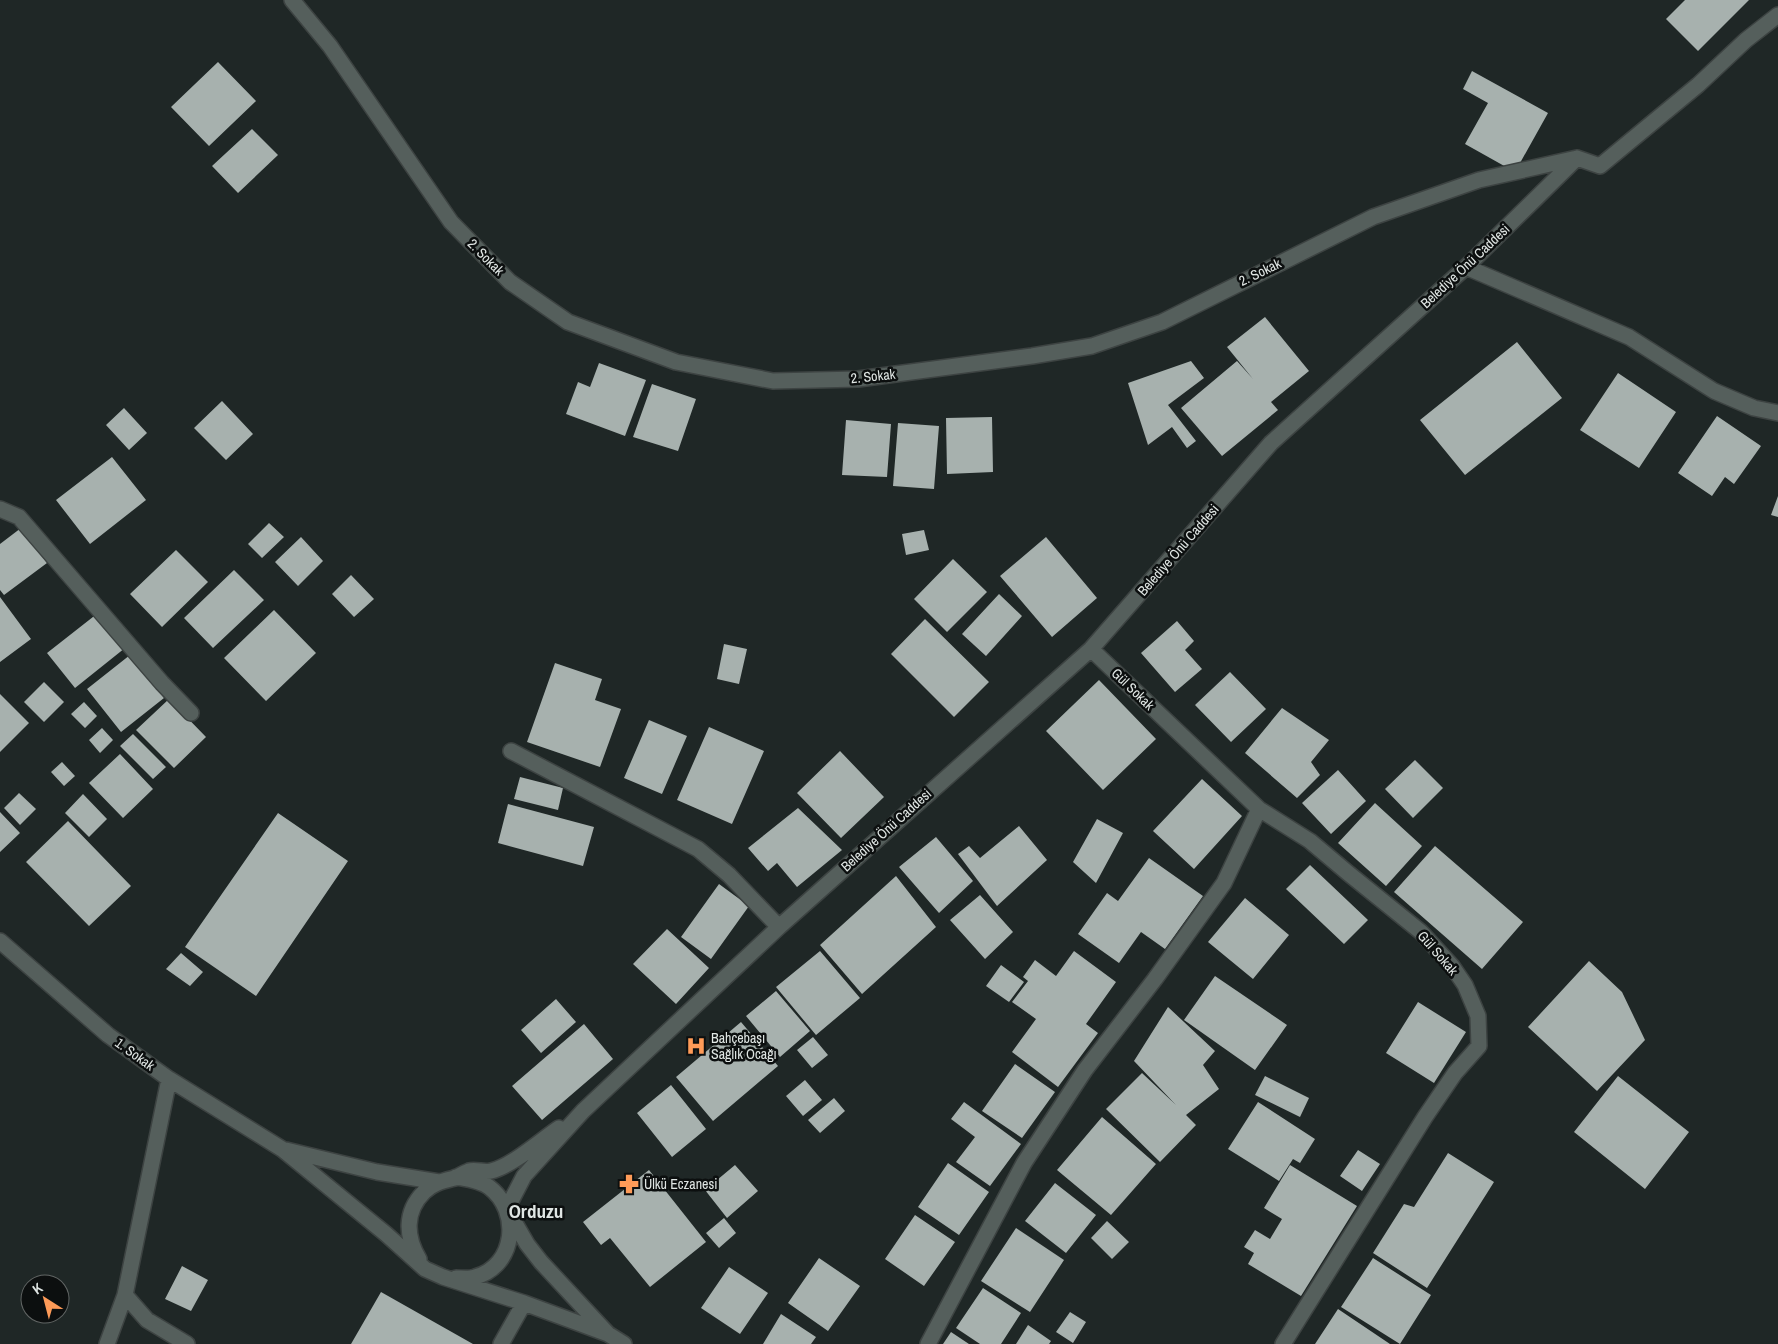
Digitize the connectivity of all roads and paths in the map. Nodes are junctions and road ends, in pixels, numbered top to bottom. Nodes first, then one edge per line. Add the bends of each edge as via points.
1 (292, 0) edge
2 (1778, 14) edge
3 (1577, 158) junction
4 (1466, 267) junction
5 (1778, 413) edge
6 (0, 509) edge
7 (1091, 649) junction
8 (191, 713) dead end
9 (512, 751) dead end
10 (1259, 809) junction
11 (779, 926) junction
12 (0, 941) edge
13 (169, 1079) junction
14 (583, 1111) junction
15 (282, 1149) junction
16 (456, 1177) junction
17 (439, 1182) junction
18 (508, 1211) junction
19 (443, 1277) junction
20 (125, 1295) junction
21 (524, 1303) junction
22 (608, 1334) junction
23 (107, 1344) edge
24 (186, 1344) edge
25 (501, 1344) edge
26 (624, 1344) edge
27 (928, 1344) edge
28 (1283, 1344) edge

1 - 3 street, 2. Sokak via 330,46 451,222 510,282 568,322 676,362 773,381 858,379 1092,346 1162,322 1373,217 1479,180
2 - 3 street via 1600,166
3 - 4 street, Belediye Önü Caddesi
4 - 5 street via 1629,337 1714,391 1754,408
4 - 7 street, Belediye Önü Caddesi via 1271,443
6 - 8 street via 19,517
7 - 10 street, Gül Sokak
7 - 11 street, Belediye Önü Caddesi
9 - 11 street via 698,849
10 - 27 street via 1224,883 1085,1070 1024,1164
10 - 28 street, Gül Sokak via 1310,840 1421,932 1465,985 1478,1016 1479,1046 1455,1072 1425,1117
11 - 14 street, Belediye Önü Caddesi
12 - 13 street, 1. Sokak via 108,1035
13 - 15 street, 1. Sokak
13 - 20 street
14 - 16 street via 512,1161 491,1171 470,1170
14 - 18 street via 524,1176
15 - 17 street via 377,1172
15 - 19 street via 425,1270
16 - 17 street
16 - 18 street via 473,1179 488,1186
17 - 19 street via 424,1192 408,1223 410,1240 419,1258
18 - 19 street via 511,1227 509,1244 490,1270 475,1277
18 - 22 street via 541,1262
19 - 21 street
20 - 23 street
20 - 24 street via 147,1320
21 - 22 street
21 - 25 street
22 - 26 street

